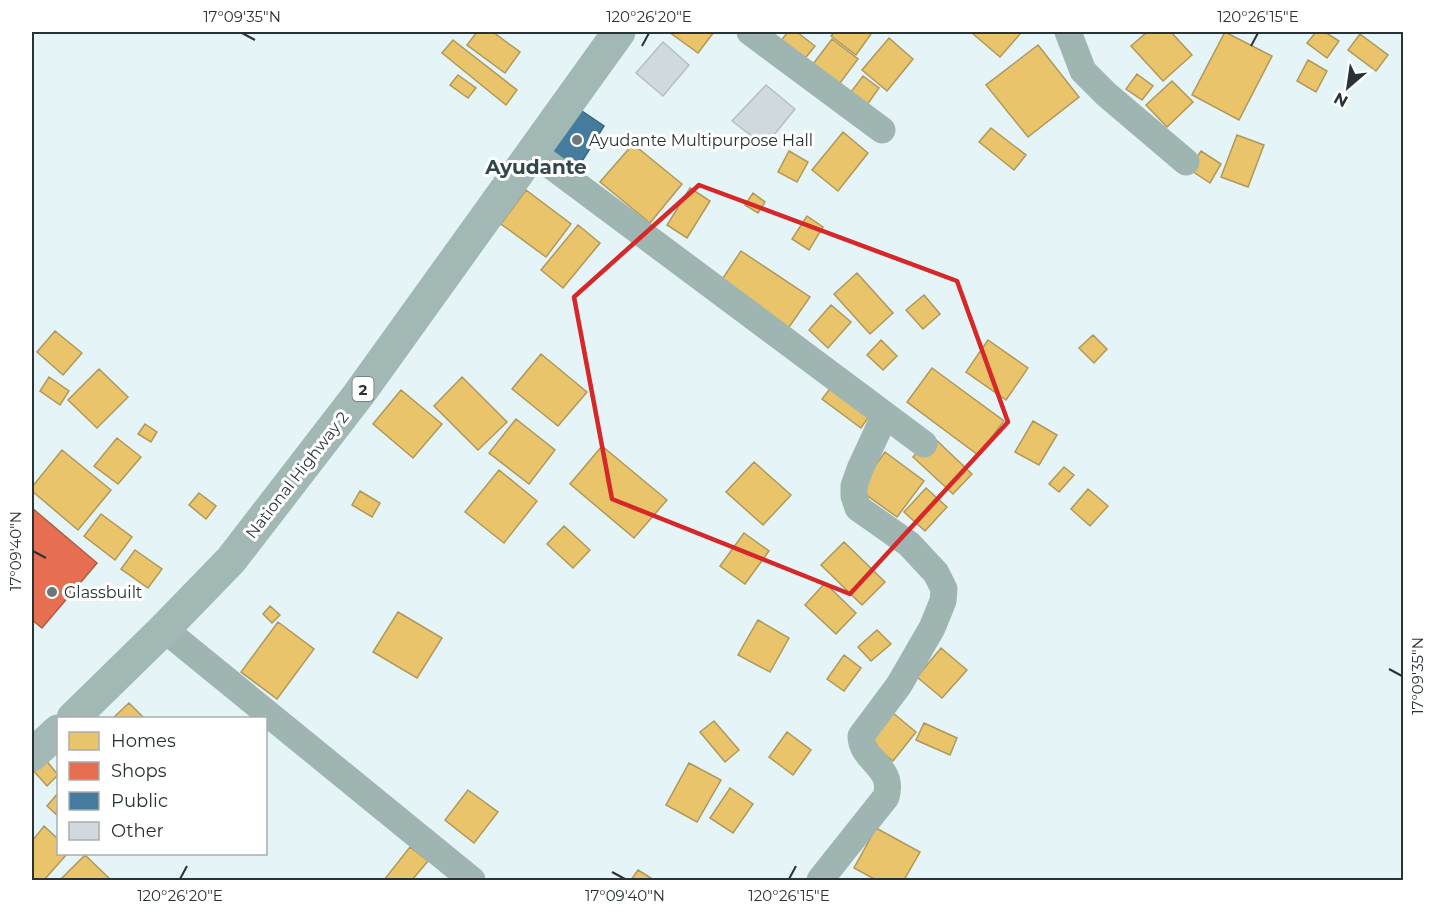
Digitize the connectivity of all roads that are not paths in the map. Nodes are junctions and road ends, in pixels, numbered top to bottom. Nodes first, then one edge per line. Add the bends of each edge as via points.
1 (619, 32) edge
2 (750, 32) edge
3 (1068, 32) edge
4 (882, 130) dead end
5 (534, 153) junction
6 (1186, 162) dead end
7 (885, 415) junction
8 (924, 444) dead end
9 (164, 629) junction
10 (74, 717) edge
11 (57, 732) edge
12 (32, 755) edge
13 (472, 880) edge
14 (820, 880) edge

1 - 5 main road, National Highway 2 / 2
2 - 4 street
3 - 6 street via 1083,71
5 - 7 street
5 - 9 main road, National Highway 2 / 2 via 293,481 231,560
7 - 8 street
7 - 14 street via 854,486 856,502 858,508 909,544 936,573 944,589 943,602 899,685 861,736 865,749 886,775 886,797
9 - 10 main road, National Highway 2 / 2
9 - 13 street
11 - 12 main road

